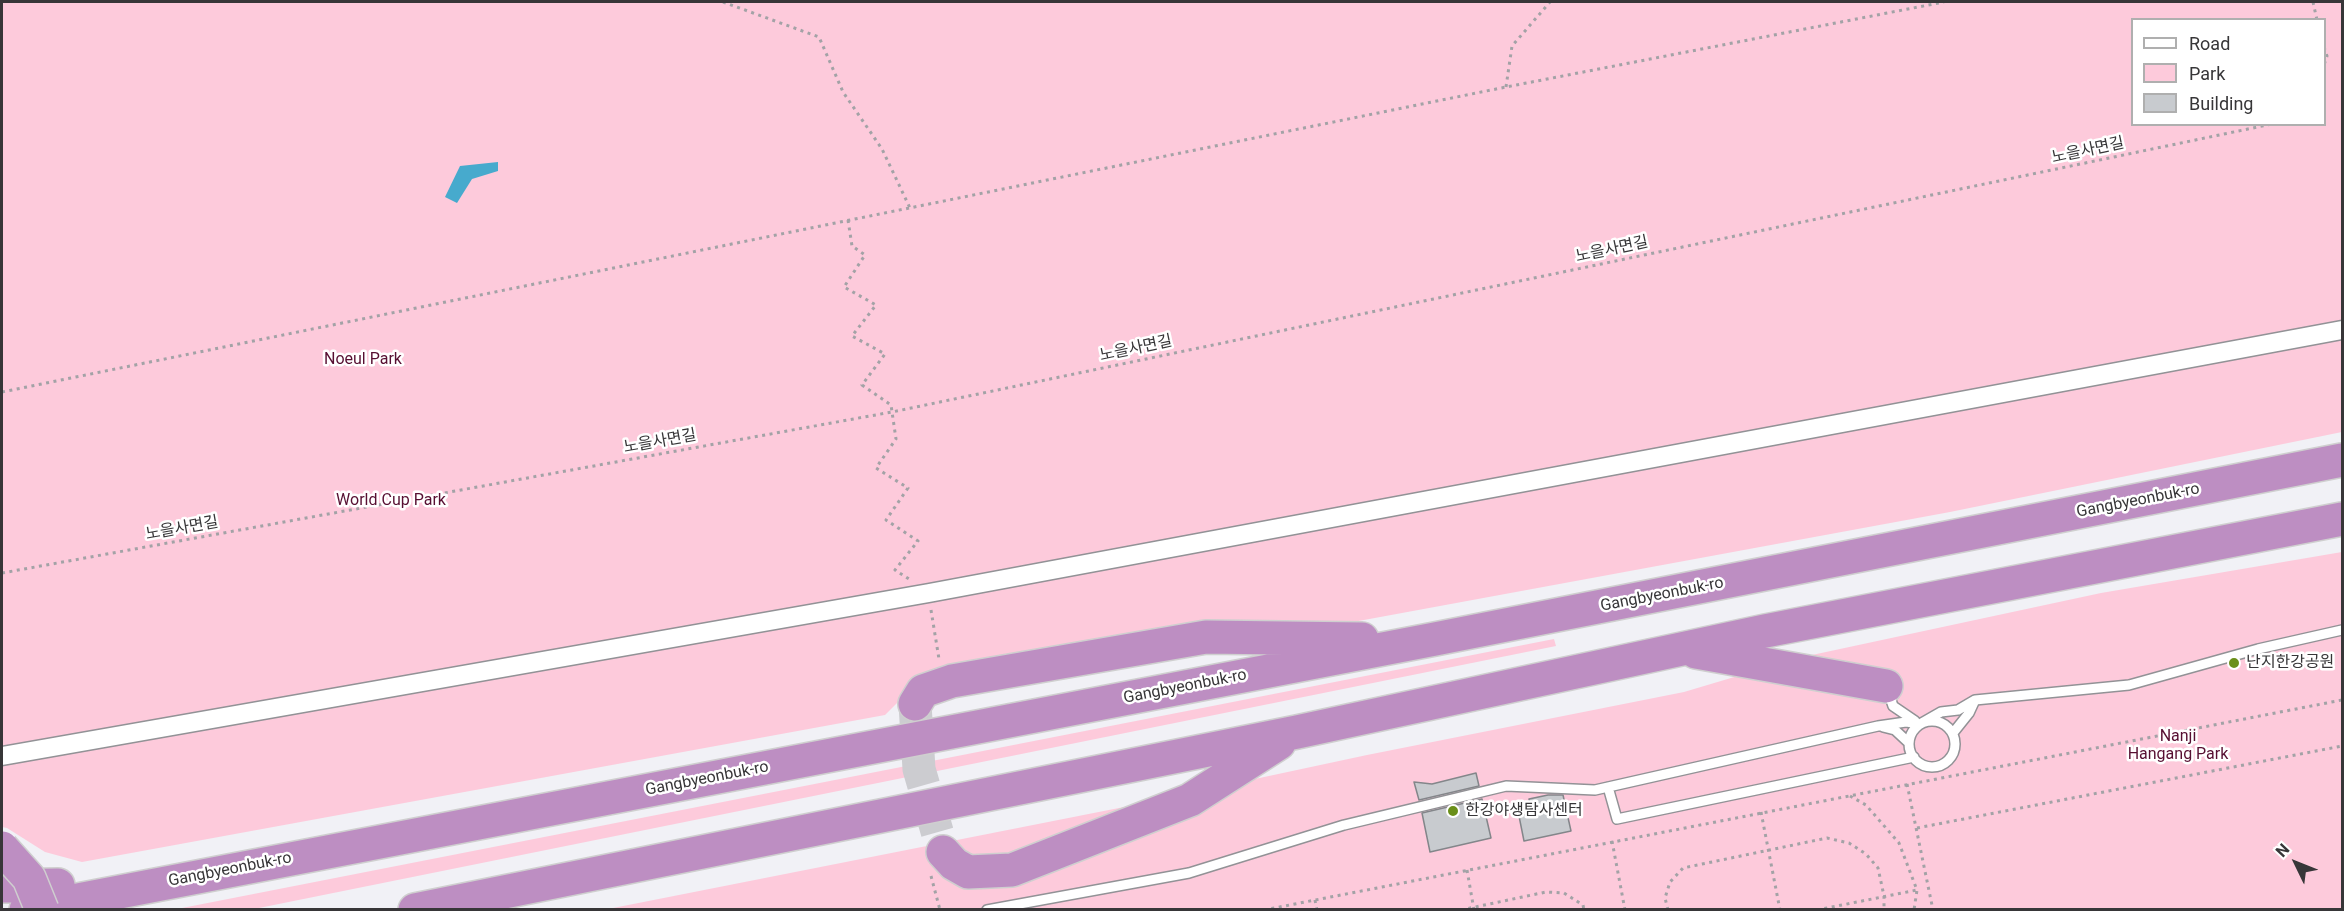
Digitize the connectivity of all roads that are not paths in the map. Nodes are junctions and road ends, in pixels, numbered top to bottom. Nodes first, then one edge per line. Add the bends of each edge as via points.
1 (2343, 330) edge
2 (2343, 460) edge
3 (2343, 519) edge
4 (2343, 630) edge
5 (1436, 639) junction
6 (1680, 649) junction
7 (1886, 686) joint
8 (1976, 700) junction
9 (915, 704) dead end
10 (1920, 724) junction
11 (1878, 726) junction
12 (1297, 732) junction
13 (1953, 733) junction
14 (1909, 743) junction
15 (2, 756) edge
16 (1914, 757) junction
17 (1608, 787) junction
18 (2, 848) edge
19 (936, 859) road end
20 (162, 884) junction
21 (2, 886) edge
22 (439, 906) edge
23 (26, 909) edge
24 (42, 909) edge
25 (414, 909) edge
26 (987, 909) edge

1 - 15 street via 928,593
2 - 5 highway, Gangbyeonbuk-ro
3 - 6 highway
4 - 8 lane via 2129,685
5 - 9 highway via 1206,638 952,681 923,691
5 - 20 highway, Gangbyeonbuk-ro
6 - 7 highway
6 - 12 highway
7 - 10 lane via 1893,706
8 - 10 lane
8 - 13 lane
10 - 11 lane
10 - 13 lane via 1935,720
10 - 14 lane
11 - 14 lane via 1895,730
11 - 17 lane
12 - 19 highway via 1190,800 1012,870 968,872
12 - 22 highway
13 - 16 lane via 1955,748 1947,762 1926,766
14 - 16 lane
16 - 17 lane via 1617,819
17 - 26 lane via 1595,790 1506,786 1344,825 1189,873
18 - 24 highway, bridge via 29,878
20 - 21 highway
20 - 23 highway, Gangbyeonbuk-ro
22 - 25 highway

